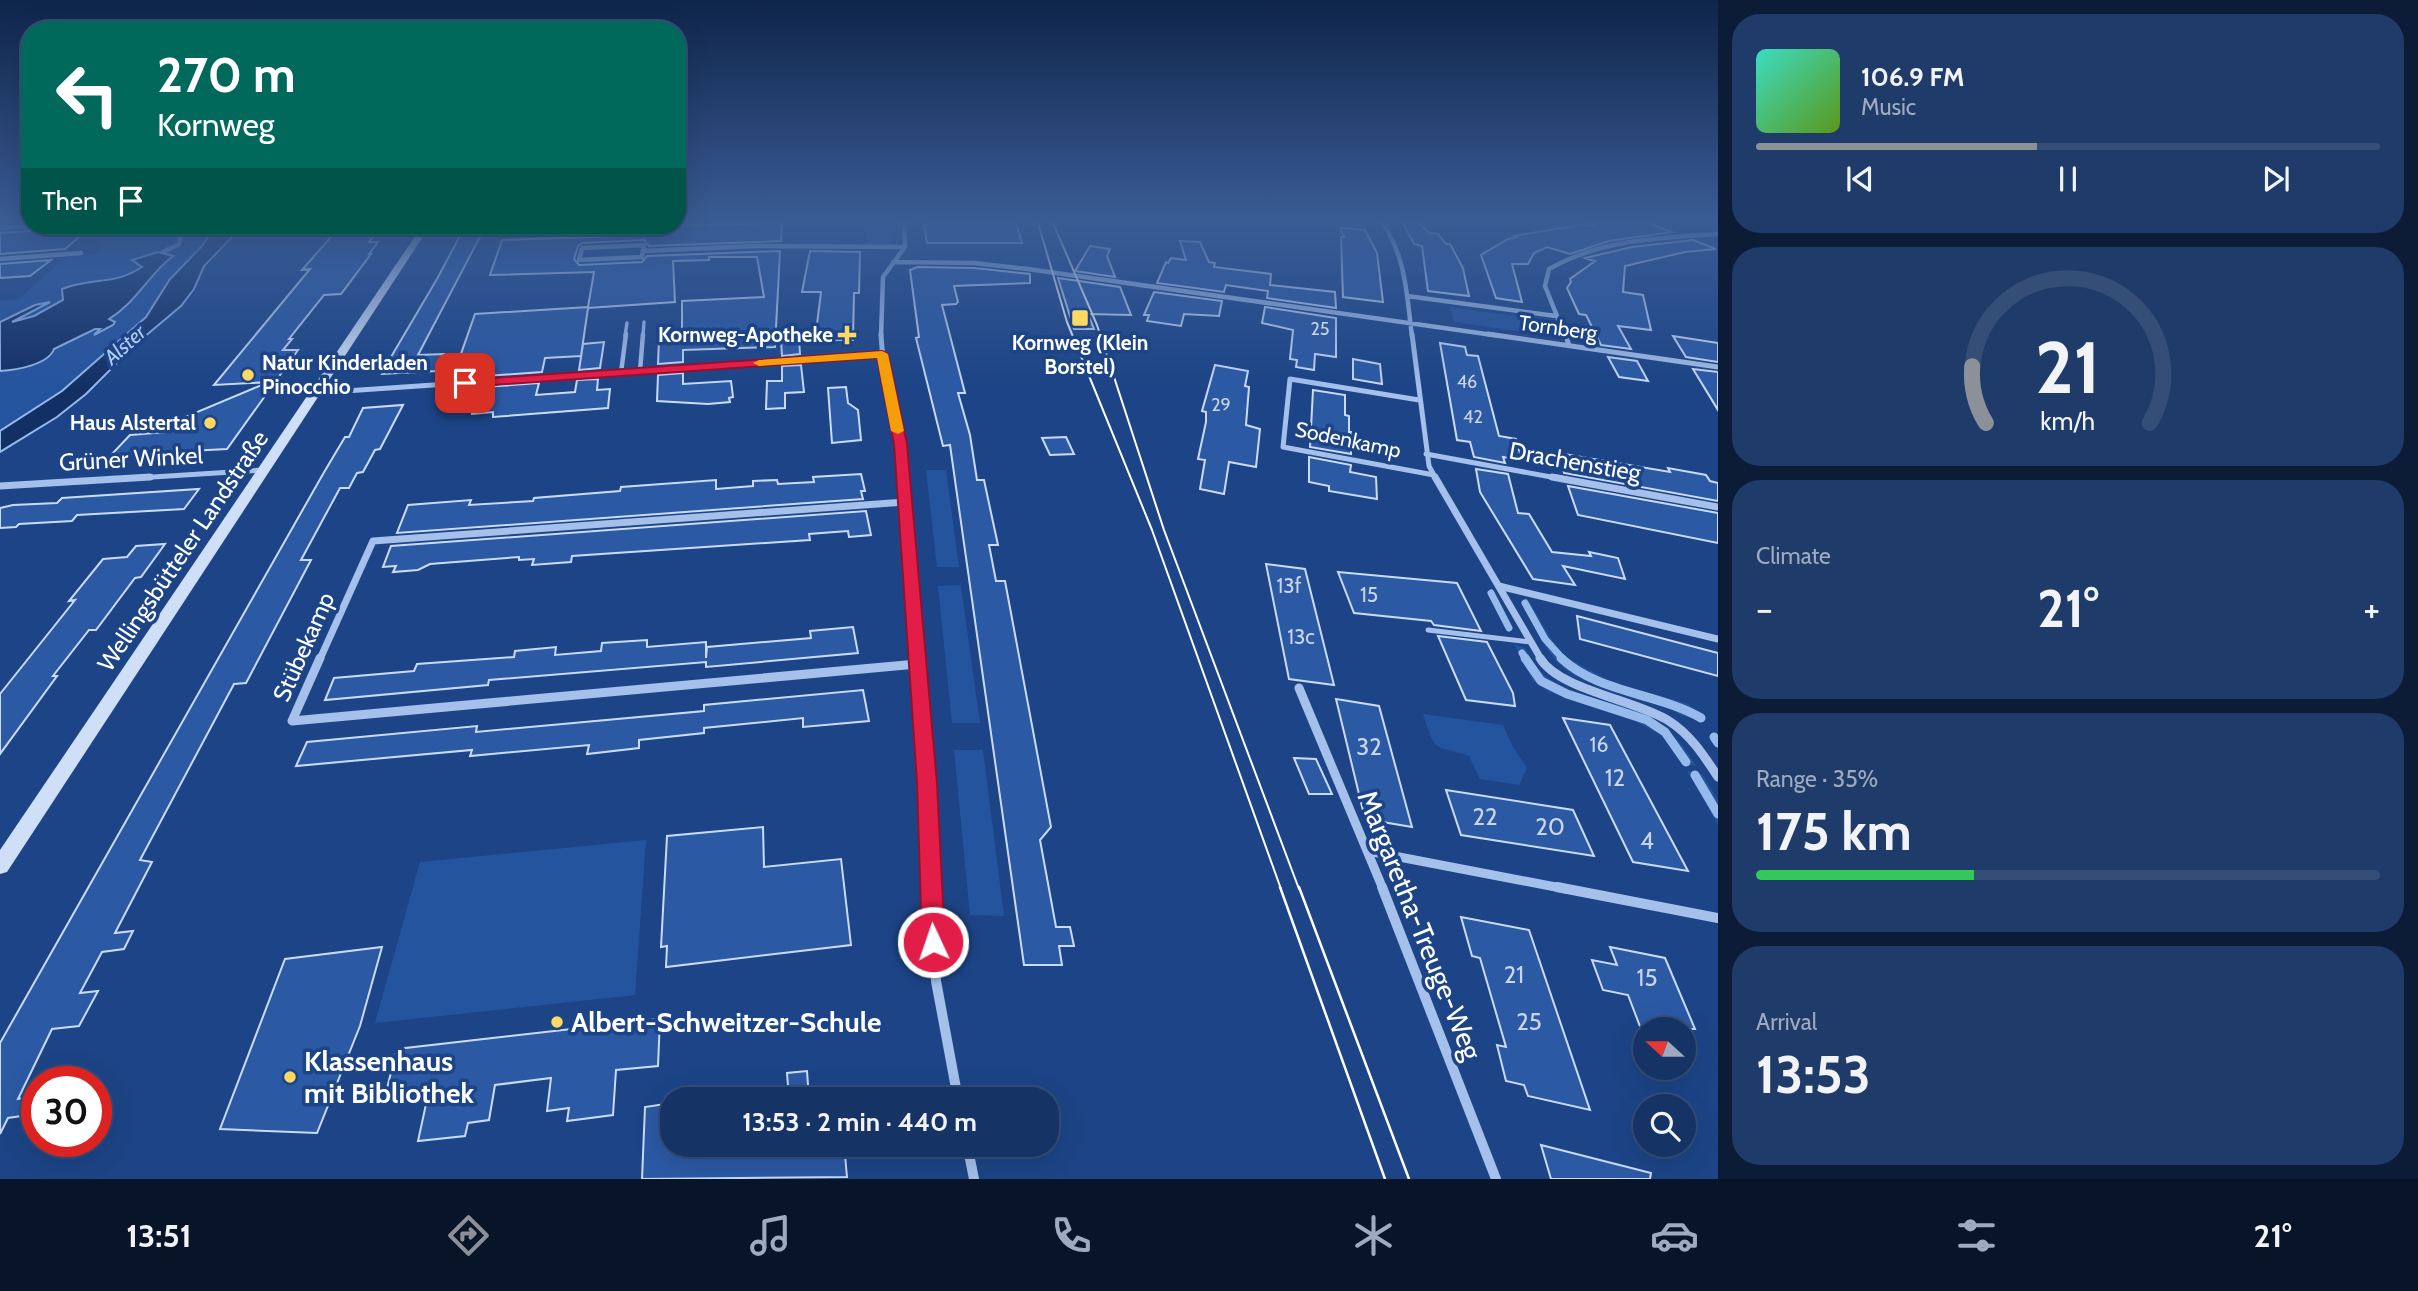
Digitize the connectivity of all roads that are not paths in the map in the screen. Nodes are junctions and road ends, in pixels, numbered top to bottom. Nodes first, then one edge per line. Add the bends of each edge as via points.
1 (392, 278) edge
2 (883, 278) edge
3 (1093, 278) edge
4 (1404, 278) edge
5 (1547, 278) edge
6 (1407, 296) junction
7 (1556, 316) junction
8 (644, 322) dead end
9 (1410, 322) junction
10 (627, 323) dead end
11 (1569, 345) junction
12 (882, 354) junction
13 (1718, 366) edge
14 (639, 371) junction
15 (621, 373) junction
16 (316, 393) junction
17 (1419, 400) junction
18 (1426, 454) junction
19 (265, 470) junction
20 (1434, 475) junction
21 (0, 486) edge
22 (905, 502) junction
23 (1718, 507) edge
24 (1499, 586) junction
25 (1428, 631) dead end
26 (1718, 639) edge
27 (1531, 642) junction
28 (917, 664) junction
29 (1299, 688) dead end
30 (1718, 777) edge
31 (1367, 851) junction
32 (0, 866) edge
33 (1718, 918) edge
34 (956, 1087) edge
35 (970, 1157) edge
36 (974, 1179) edge
37 (1496, 1179) edge

1 - 16 main road, Wellingsbütteler Landstraße
2 - 12 street
3 - 9 street, Tornberg
4 - 6 street, Sodenkamp
5 - 7 street via 1545,286
6 - 7 street, Tornberg
6 - 9 street, Sodenkamp
7 - 11 street
8 - 14 lane
9 - 11 street, Tornberg
9 - 17 street, Sodenkamp
10 - 15 lane
11 - 13 street, Tornberg
12 - 14 street
12 - 22 street via 900,444
14 - 15 street
15 - 16 street
16 - 19 main road, Wellingsbütteler Landstraße
17 - 18 street, Sodenkamp
17 - 20 street, Sodenkamp via 1290,379 1283,447
18 - 20 street, Sodenkamp
18 - 23 street, Drachenstieg
19 - 21 street, Grüner Winkel
19 - 32 main road, Wellingsbütteler Landstraße
20 - 24 street, Sodenkamp
22 - 28 street
22 - 28 street, Stübekamp via 373,541 292,721
24 - 26 street
24 - 27 street, Sodenkamp
25 - 27 lane
27 - 30 street, Sodenkamp via 1543,663 1561,679 1659,715 1685,733
28 - 34 street via 936,981
29 - 31 street, Margaretha-Treuge-Weg
31 - 33 street
31 - 37 street, Margaretha-Treuge-Weg
35 - 36 street

